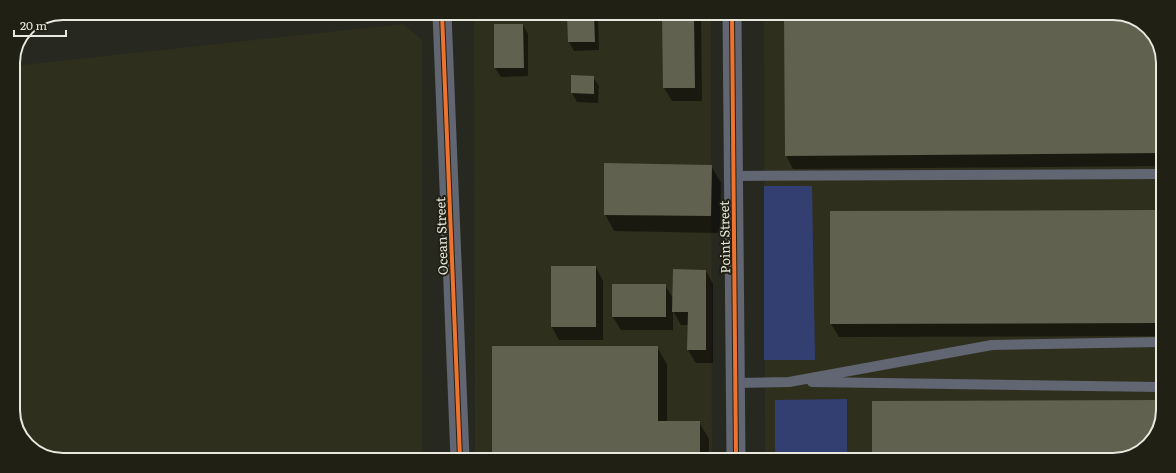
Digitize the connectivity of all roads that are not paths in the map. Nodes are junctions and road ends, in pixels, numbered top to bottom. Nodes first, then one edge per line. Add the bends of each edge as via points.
1 (442, 20) edge
2 (732, 20) edge
3 (1156, 174) edge
4 (734, 176) junction
5 (1156, 342) edge
6 (789, 382) junction
7 (736, 383) junction
8 (1156, 387) edge
9 (460, 453) edge
10 (736, 453) edge

1 - 9 street, Ocean Street
2 - 4 street, Point Street
3 - 4 lane
4 - 7 street, Point Street
5 - 6 lane via 992,345
6 - 7 lane
6 - 8 lane
7 - 10 street, Point Street

